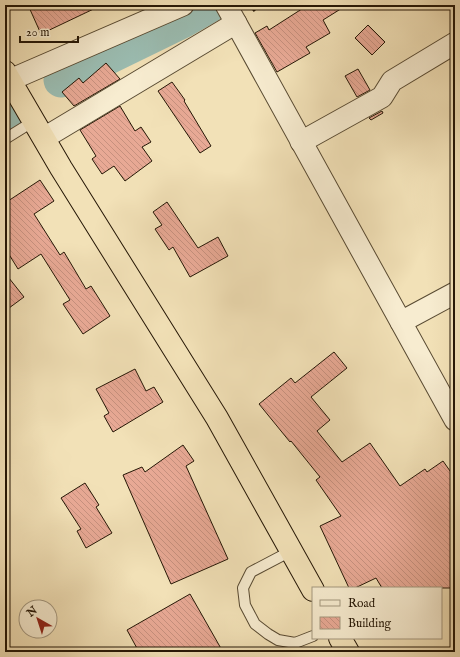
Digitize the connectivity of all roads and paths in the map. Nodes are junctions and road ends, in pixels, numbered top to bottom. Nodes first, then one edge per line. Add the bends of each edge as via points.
1 (183, 5) edge
2 (232, 15) edge
3 (455, 43) edge
4 (10, 81) edge
5 (36, 125) junction
6 (5, 139) edge
7 (301, 142) junction
8 (455, 293) edge
9 (400, 322) junction
10 (455, 420) edge
11 (291, 551) junction
12 (312, 588) edge
13 (312, 636) edge
14 (341, 639) edge
15 (348, 652) edge

1 - 4 street
2 - 5 street
2 - 7 street
3 - 7 street via 392,81 382,97
4 - 5 highway
5 - 6 lane
5 - 11 highway via 217,418
7 - 9 street
8 - 9 street
9 - 10 street
11 - 12 highway
11 - 13 lane via 251,572 243,588 245,605 255,624 278,640 295,644
14 - 15 highway

